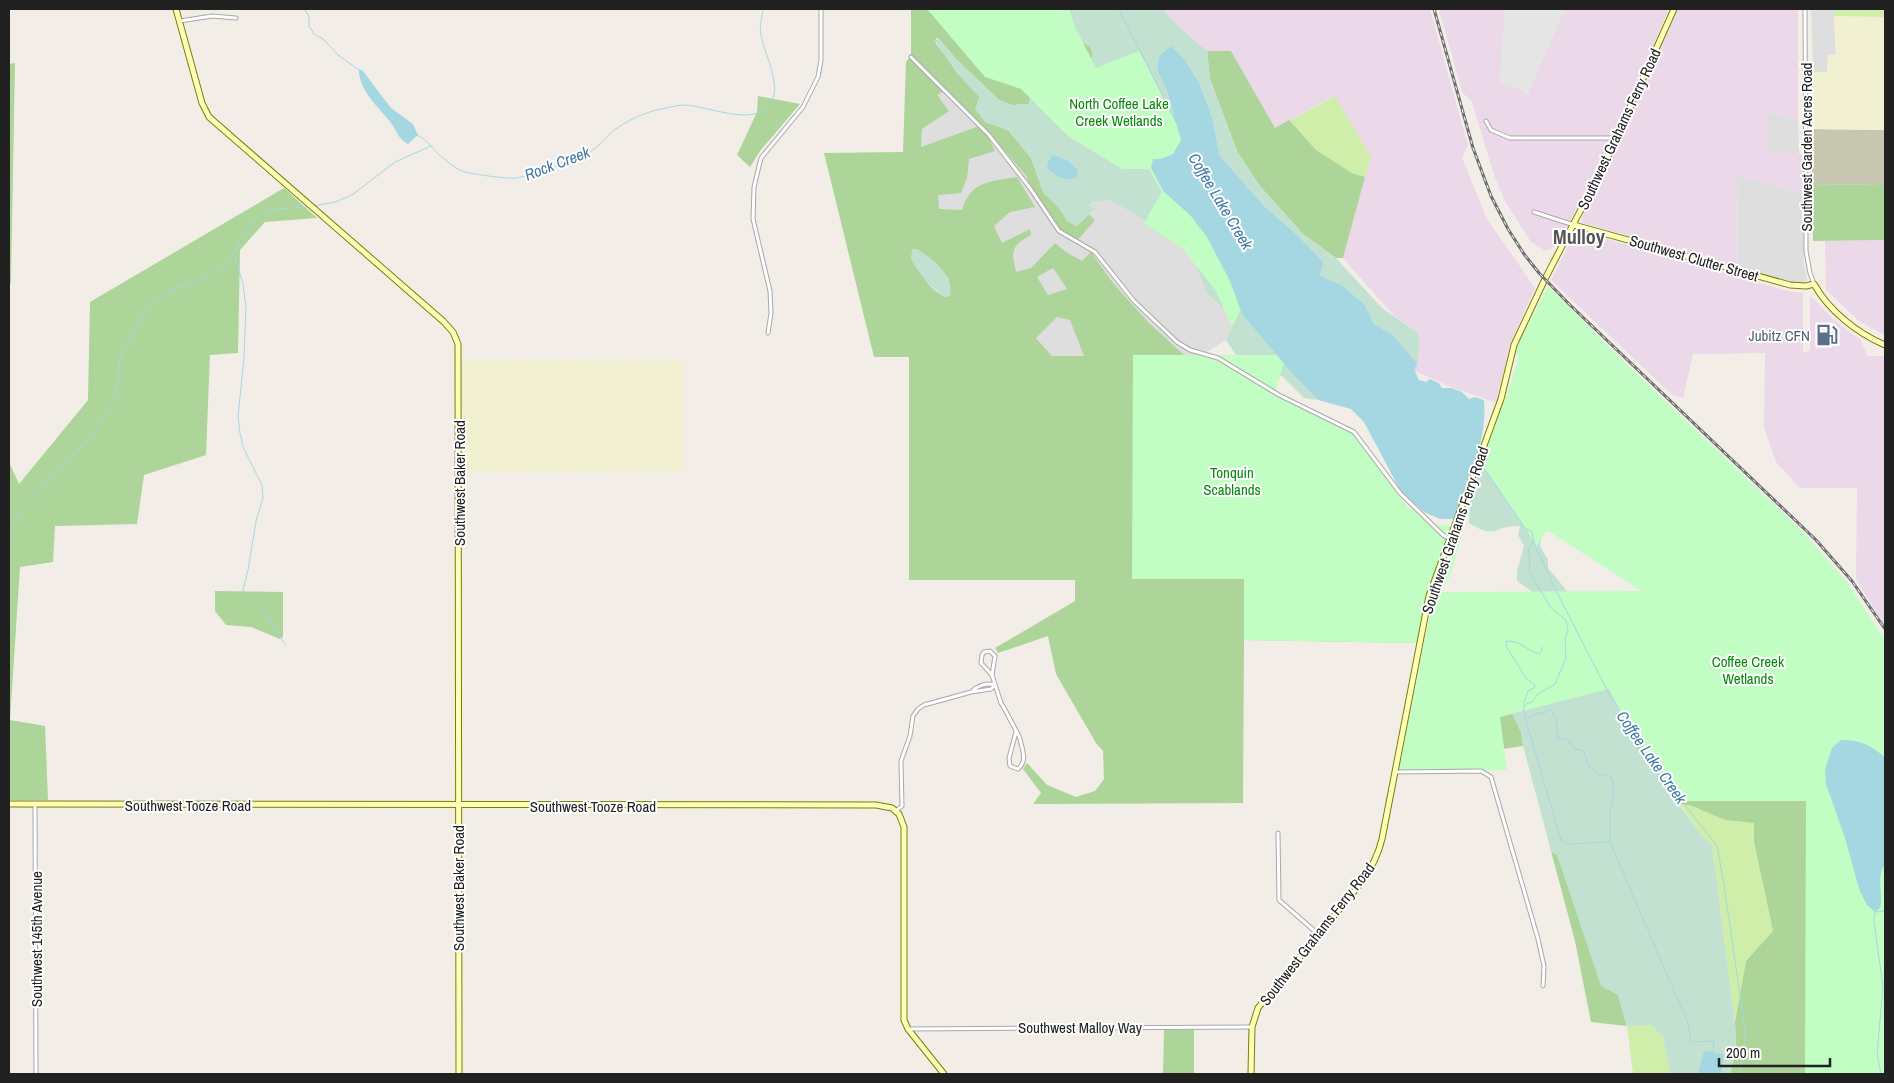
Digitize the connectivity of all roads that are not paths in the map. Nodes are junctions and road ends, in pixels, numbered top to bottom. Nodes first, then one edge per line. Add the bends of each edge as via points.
1 (176, 9) edge
2 (821, 9) edge
3 (1674, 9) edge
4 (1805, 9) edge
5 (236, 18) dead end
6 (180, 21) junction
7 (911, 57) dead end
8 (1486, 121) dead end
9 (1616, 138) junction
10 (1534, 212) dead end
11 (1574, 225) junction
12 (1814, 284) junction
13 (768, 333) dead end
14 (1885, 345) edge
15 (1450, 539) junction
16 (992, 675) junction
17 (995, 685) junction
18 (1016, 732) junction
19 (1394, 772) junction
20 (9, 804) edge
21 (35, 804) junction
22 (458, 806) junction
23 (896, 811) junction
24 (1278, 833) dead end
25 (1318, 934) junction
26 (1543, 986) dead end
27 (1252, 1027) junction
28 (908, 1029) junction
29 (36, 1074) edge
30 (459, 1074) edge
31 (944, 1074) edge
32 (1251, 1074) edge

1 - 6 main road, Southwest Baker Road
2 - 13 street via 818,77 804,107 761,158 754,187 753,219 770,291
3 - 9 main road, Southwest Grahams Ferry Road
4 - 12 street, Southwest Garden Acres Road via 1806,251
5 - 6 street via 212,16
6 - 22 main road, Southwest Baker Road via 207,114 443,320 456,337 459,354
7 - 15 street via 989,135 1059,232 1097,254 1134,301 1177,342 1190,350 1218,358 1279,395 1354,432 1400,493
8 - 9 street via 1491,130 1510,138
9 - 11 main road, Southwest Grahams Ferry Road
10 - 11 street
11 - 12 main road, Southwest Clutter Street via 1790,285
11 - 15 main road, Southwest Grahams Ferry Road via 1516,341 1503,393
12 - 14 main road via 1834,311
15 - 19 main road, Southwest Grahams Ferry Road via 1426,608
16 - 16 street via 995,656 990,651 984,652 981,663
16 - 17 street
17 - 18 street
17 - 23 street via 991,689 918,709 913,716 901,761 902,806
18 - 18 street via 1024,758 1018,769 1010,766 1008,760
19 - 25 main road, Southwest Grahams Ferry Road via 1375,862
19 - 26 street via 1481,771 1491,777 1538,938 1544,966
20 - 21 main road, Southwest Tooze Road
21 - 22 main road, Southwest Tooze Road
21 - 29 street, Southwest 145th Avenue
22 - 23 main road, Southwest Tooze Road via 876,805
22 - 30 main road, Southwest Baker Road
23 - 28 main road via 904,827 904,1014
24 - 25 street via 1280,903
25 - 27 main road, Southwest Grahams Ferry Road via 1258,1008
27 - 28 street, Southwest Malloy Way
27 - 32 main road, Southwest Grahams Ferry Road
28 - 31 main road

